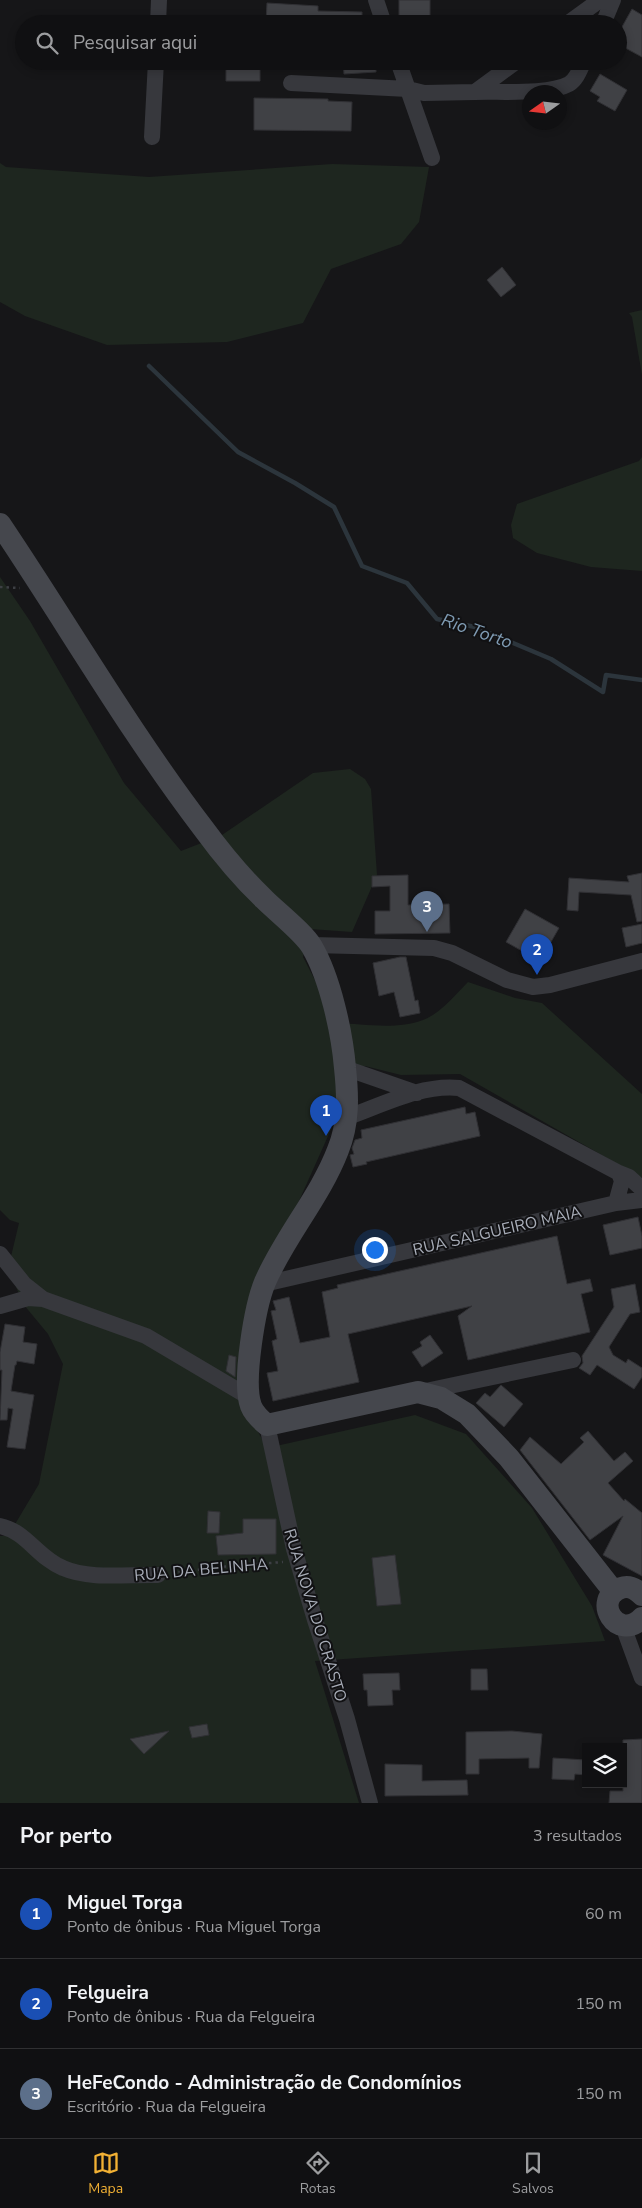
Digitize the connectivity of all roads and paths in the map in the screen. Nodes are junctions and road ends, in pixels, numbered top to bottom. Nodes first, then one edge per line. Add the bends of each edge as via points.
1 (159, 0) edge
2 (376, 0) edge
3 (600, 0) edge
4 (613, 0) edge
5 (158, 15) edge
6 (381, 15) edge
7 (579, 15) edge
8 (607, 15) edge
9 (156, 70) edge
10 (401, 70) edge
11 (505, 70) edge
12 (580, 70) edge
13 (291, 83) dead end
14 (408, 89) junction
15 (475, 92) junction
16 (152, 138) dead end
17 (432, 158) dead end
18 (0, 524) edge
19 (312, 945) junction
20 (642, 961) edge
21 (345, 1068) junction
22 (417, 1093) junction
23 (348, 1117) junction
24 (619, 1173) junction
25 (642, 1190) edge
26 (642, 1200) edge
27 (616, 1203) junction
28 (0, 1254) edge
29 (264, 1284) junction
30 (43, 1298) junction
31 (0, 1306) edge
32 (573, 1360) dead end
33 (418, 1392) junction
34 (248, 1397) junction
35 (268, 1425) junction
36 (0, 1526) edge
37 (297, 1560) junction
38 (158, 1575) joint
39 (614, 1592) junction
40 (642, 1595) edge
41 (636, 1626) edge
42 (642, 1678) edge
43 (370, 1803) edge

1 - 5 street
2 - 6 street
3 - 7 street
4 - 8 street
9 - 16 street
10 - 14 street
11 - 15 street
12 - 15 street via 570,83 557,89
13 - 14 street
14 - 15 street via 424,93
14 - 17 street
18 - 19 street via 161,771 202,828 240,876
19 - 20 street via 434,948 452,952 507,980 533,987
19 - 21 street via 334,1008
21 - 22 street
21 - 23 street
22 - 23 street
22 - 24 street via 459,1088
23 - 29 street via 339,1149 325,1178
24 - 25 street via 629,1177
24 - 27 street via 622,1181
26 - 27 street, RUA SALGUEIRO MAIA
27 - 29 street, RUA SALGUEIRO MAIA
28 - 30 street via 24,1284
29 - 34 street via 252,1337
30 - 31 street via 28,1298
30 - 34 street via 146,1336
32 - 33 street
33 - 35 street
33 - 39 street via 441,1398 467,1414 510,1458
34 - 35 street via 259,1418
35 - 37 street, RUA NOVA DO CRASTO
36 - 38 street, RUA DA BELINHA via 18,1531 50,1561 76,1572
37 - 38 path, RUA DA BELINHA
37 - 43 street, RUA NOVA DO CRASTO
39 - 40 street via 625,1587
39 - 41 street via 607,1602 612,1620
41 - 42 street

